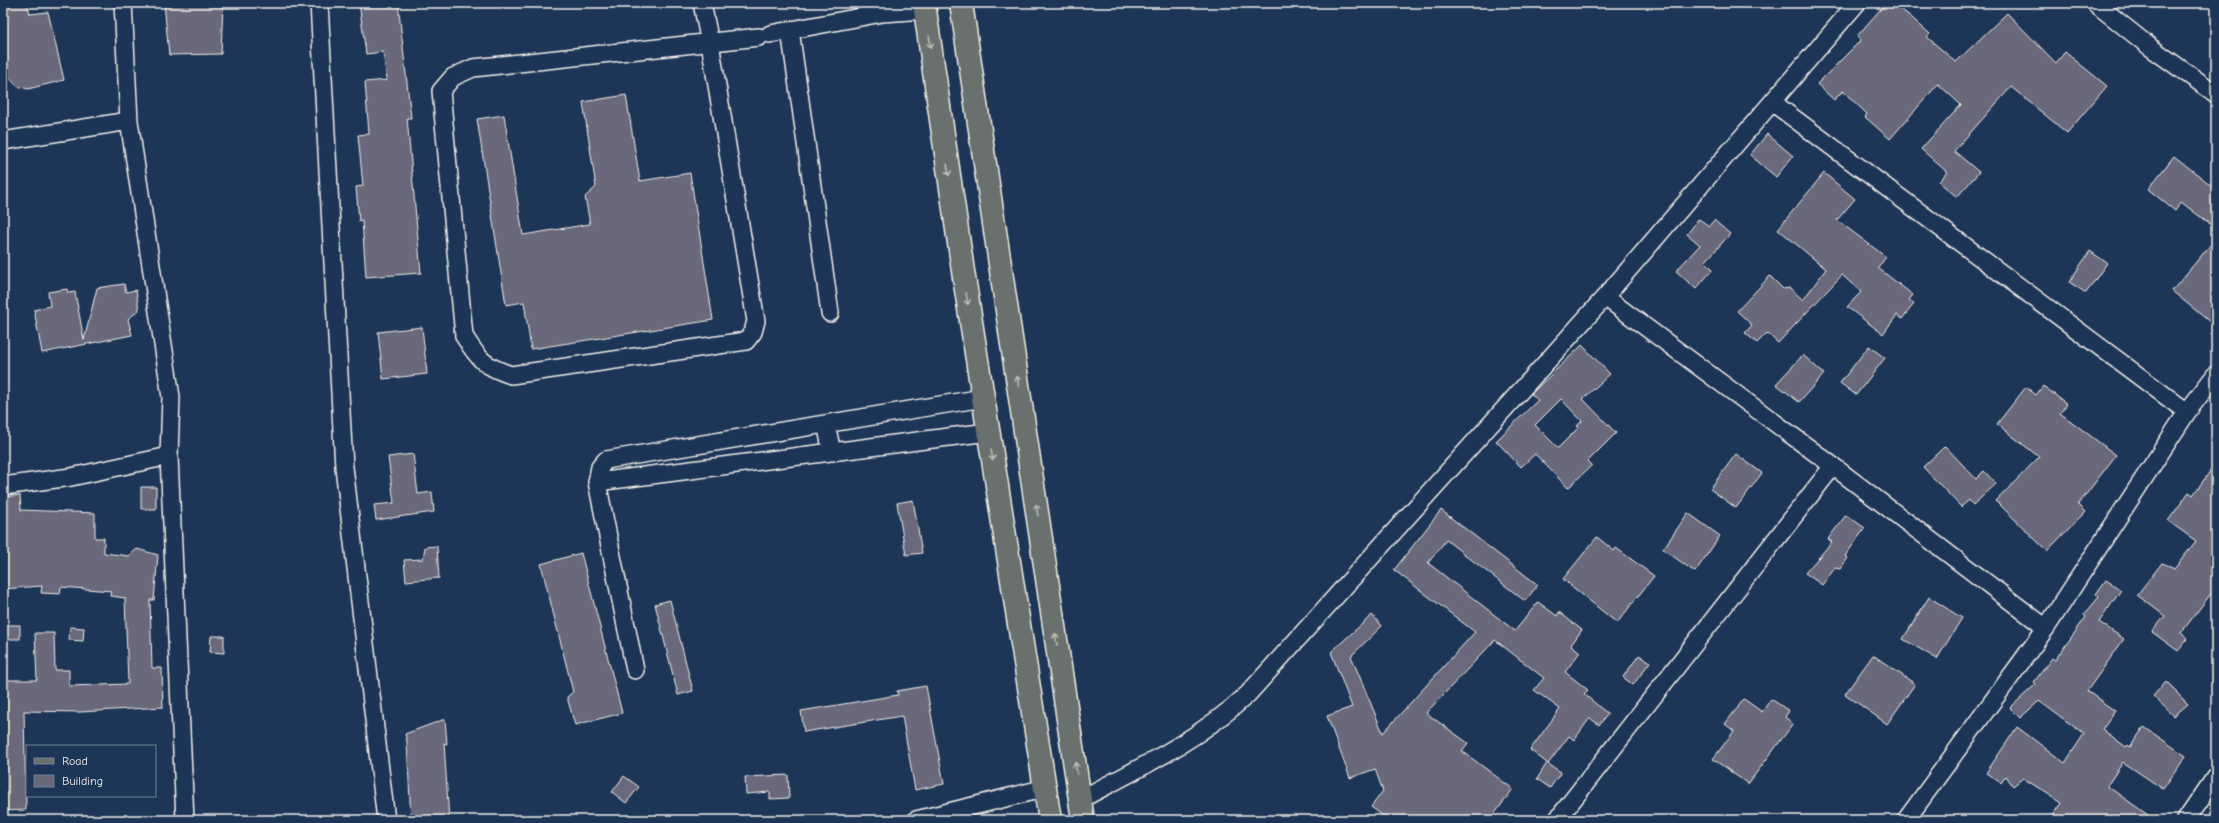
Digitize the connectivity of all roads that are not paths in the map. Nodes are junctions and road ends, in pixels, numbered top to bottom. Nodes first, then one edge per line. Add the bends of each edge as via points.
1 (123, 3) edge
2 (319, 3) edge
3 (702, 3) edge
4 (961, 3) edge
5 (1856, 3) edge
6 (2095, 3) edge
7 (925, 6) edge
8 (790, 30) junction
9 (710, 43) junction
10 (2216, 94) edge
11 (1772, 102) junction
12 (129, 121) junction
13 (3, 141) edge
14 (1604, 297) junction
15 (830, 313) dead end
16 (2216, 374) edge
17 (983, 398) junction
18 (2187, 412) junction
19 (826, 424) junction
20 (988, 432) junction
21 (832, 452) junction
22 (169, 456) junction
23 (1833, 466) junction
24 (597, 482) junction
25 (3, 486) edge
26 (2046, 628) junction
27 (635, 670) dead end
28 (2216, 776) edge
29 (1046, 788) junction
30 (1082, 810) edge
31 (185, 820) edge
32 (386, 820) edge
33 (916, 820) edge
34 (1050, 820) edge
35 (1557, 820) edge
36 (1906, 820) edge
37 (2186, 820) edge

1 - 12 street
2 - 32 street via 344,467
3 - 9 street
30 -> 4 main road
5 - 11 street
6 - 10 street via 2150,47
7 - 8 street
7 -> 17 main road
8 - 9 street
8 - 15 street
9 - 9 street via 474,68 453,77 441,91 464,336 475,354 490,368 511,374 746,341 753,332 756,321
11 - 14 street
11 - 18 street
12 - 13 street
12 - 22 street via 170,397
14 - 23 street
14 - 30 street via 1248,694 1229,712
16 - 18 street
17 - 19 street
17 - 20 main road
18 - 26 street
19 - 21 street
19 - 24 street via 606,460 600,467
20 - 21 street
20 -> 29 main road
21 - 24 street
22 - 25 street via 71,477
22 - 31 street
23 - 26 street
23 - 35 street
24 - 27 street
26 - 36 street
28 - 37 street
29 - 33 street
29 - 34 main road

